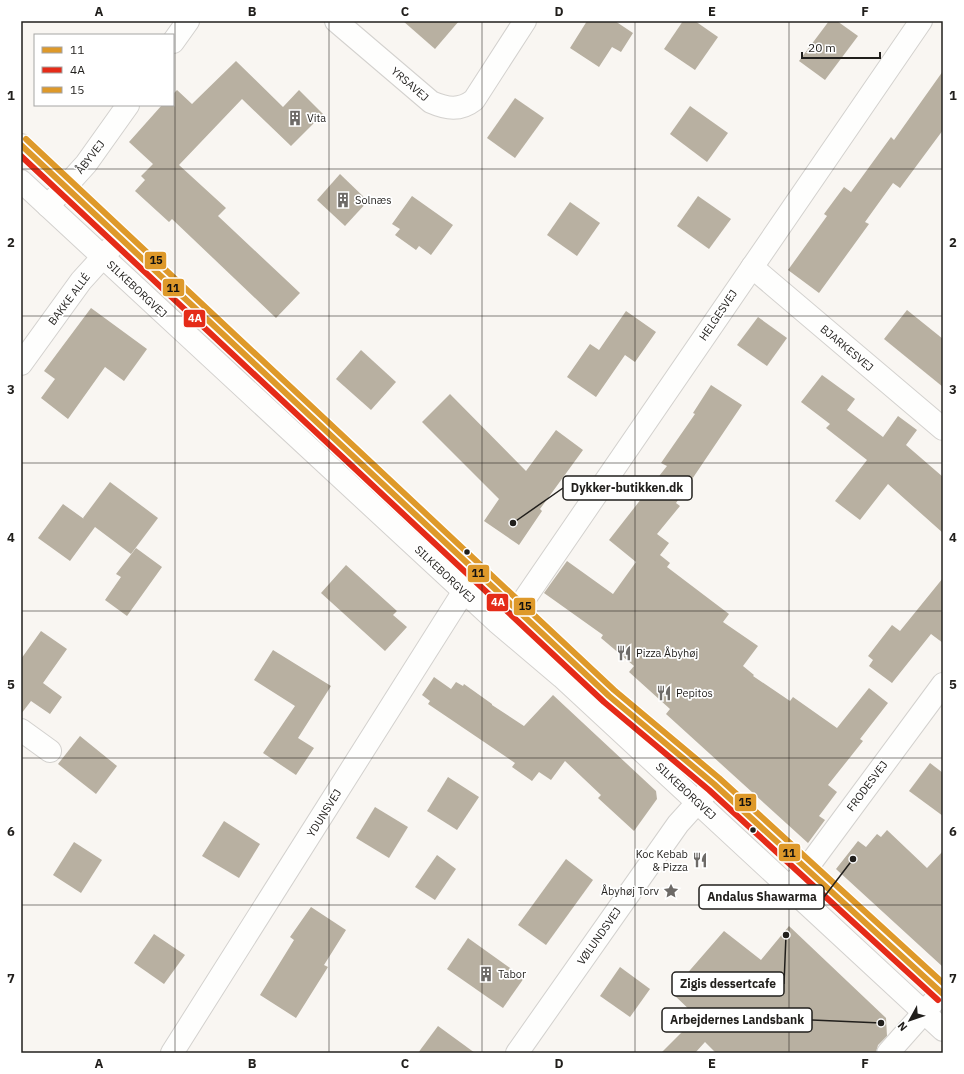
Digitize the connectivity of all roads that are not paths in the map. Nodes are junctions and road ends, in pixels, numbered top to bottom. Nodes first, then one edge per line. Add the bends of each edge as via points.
1 (188, 21) edge
2 (336, 21) edge
3 (525, 21) edge
4 (921, 21) edge
5 (174, 41) edge
6 (127, 106) edge
7 (21, 145) edge
8 (21, 181) edge
9 (66, 187) junction
10 (48, 206) junction
11 (120, 238) junction
12 (103, 257) junction
13 (752, 267) junction
14 (21, 364) edge
15 (943, 429) edge
16 (478, 574) junction
17 (464, 591) junction
18 (517, 610) junction
19 (943, 684) edge
20 (21, 730) edge
21 (50, 751) dead end
22 (714, 784) junction
23 (698, 802) junction
24 (807, 868) junction
25 (790, 887) junction
26 (942, 993) edge
27 (924, 1013) junction
28 (943, 1030) edge
29 (177, 1051) edge
30 (517, 1053) edge
31 (888, 1053) edge

1 - 5 street
2 - 3 street, YRSAVEJ via 430,102 452,109 465,107 474,100
4 - 13 street, HELGESVEJ
6 - 9 street, ÅBYVEJ via 86,164
7 - 9 street, SILKEBORGVEJ
8 - 10 street, SILKEBORGVEJ
9 - 10 street, ÅBYVEJ
9 - 11 street, SILKEBORGVEJ
10 - 12 street, SILKEBORGVEJ
11 - 12 street, BAKKE ALLÉ
11 - 16 street, SILKEBORGVEJ
12 - 14 street, BAKKE ALLÉ via 81,281
12 - 17 street, SILKEBORGVEJ
13 - 15 street, BJARKESVEJ
13 - 18 street, HELGESVEJ
16 - 17 street, YDUNSVEJ
16 - 18 street, SILKEBORGVEJ
17 - 23 street, SILKEBORGVEJ
17 - 29 street, YDUNSVEJ
18 - 22 street, SILKEBORGVEJ via 610,696
19 - 24 street, FRODESVEJ
20 - 21 street
22 - 23 street, VØLUNDSVEJ
22 - 24 street, SILKEBORGVEJ
23 - 25 street, SILKEBORGVEJ
23 - 30 street, VØLUNDSVEJ via 678,824
24 - 25 street, FRODESVEJ
24 - 26 street, SILKEBORGVEJ
25 - 27 street, SILKEBORGVEJ
26 - 27 street
27 - 28 street, SILKEBORGVEJ
27 - 31 street

